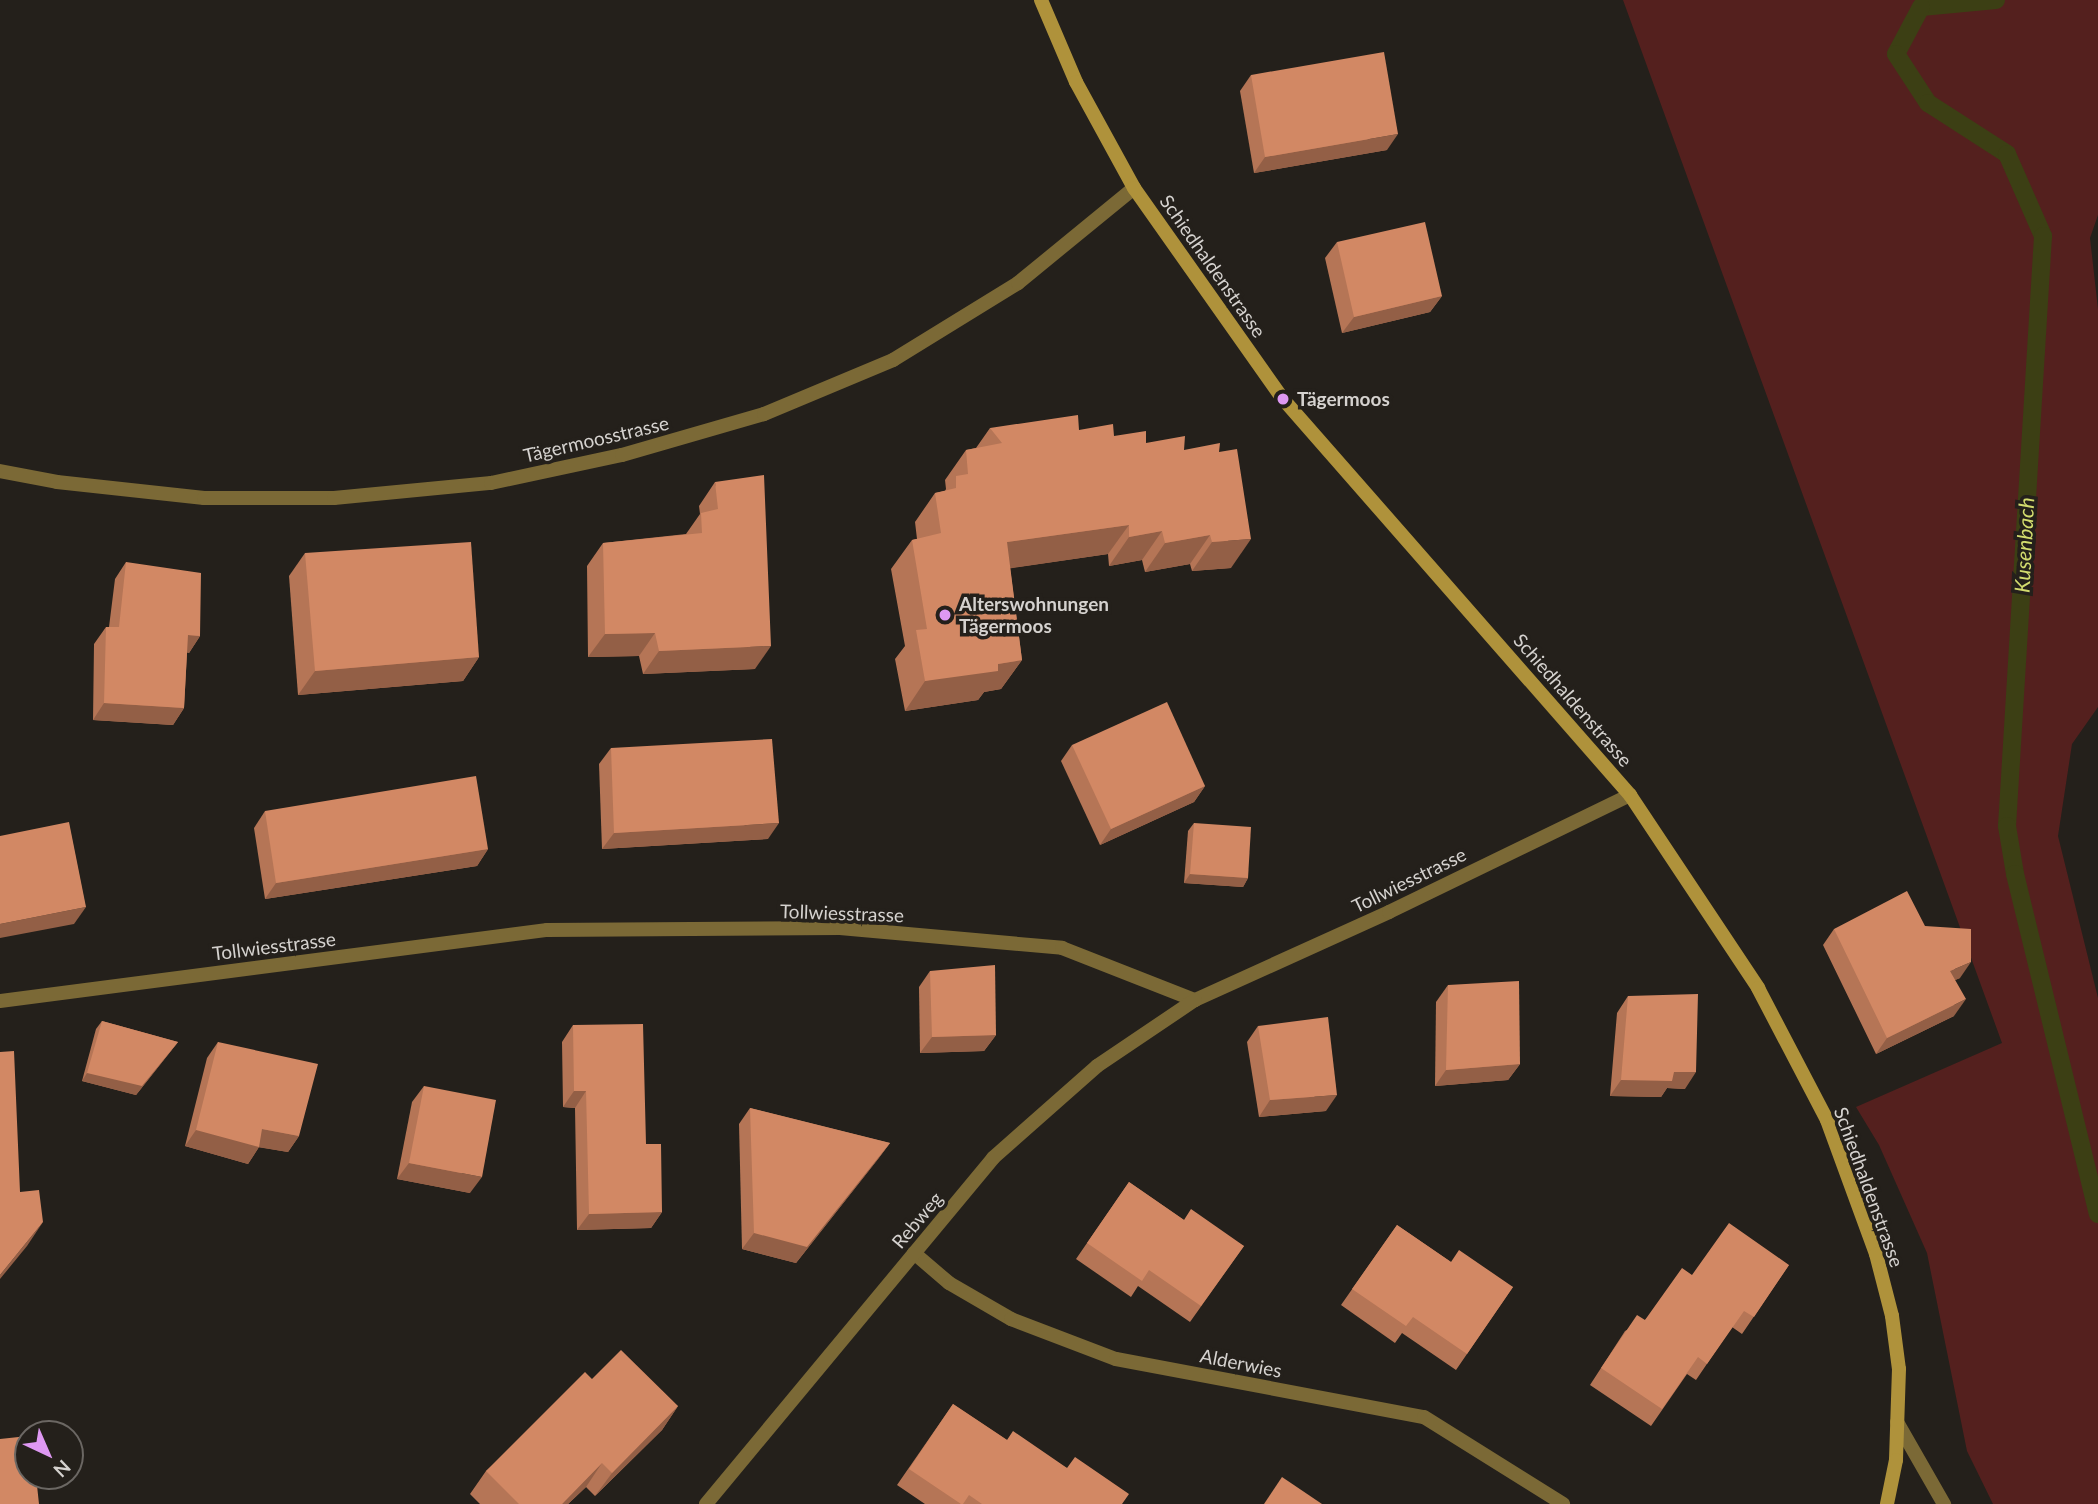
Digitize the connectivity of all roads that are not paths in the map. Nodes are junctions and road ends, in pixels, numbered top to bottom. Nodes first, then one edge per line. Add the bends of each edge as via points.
1 (1041, 0) edge
2 (1134, 188) junction
3 (0, 471) edge
4 (1630, 795) junction
5 (1195, 1000) junction
6 (0, 1001) edge
7 (914, 1253) junction
8 (1897, 1422) junction
9 (706, 1504) edge
10 (1563, 1504) edge
11 (1888, 1504) edge
12 (1944, 1504) edge

1 - 2 main road, Schiedhaldenstrasse via 1076,82
2 - 3 street, Tägermoosstrasse via 1018,283 893,360 764,414 622,455 491,483 334,498 204,498
2 - 4 main road, Schiedhaldenstrasse via 1293,411
4 - 5 street, Tollwiesstrasse
4 - 8 main road, Schiedhaldenstrasse via 1758,988 1827,1120 1876,1254 1892,1315 1899,1369
5 - 6 street, Tollwiesstrasse via 1062,948 826,928 547,930
5 - 7 street, Rebweg via 1097,1066 993,1158
7 - 9 street, Rebweg
7 - 10 street, Alderwies via 950,1283 1011,1319 1116,1359 1424,1416
8 - 11 main road, Schiedhaldenstrasse
8 - 12 street

